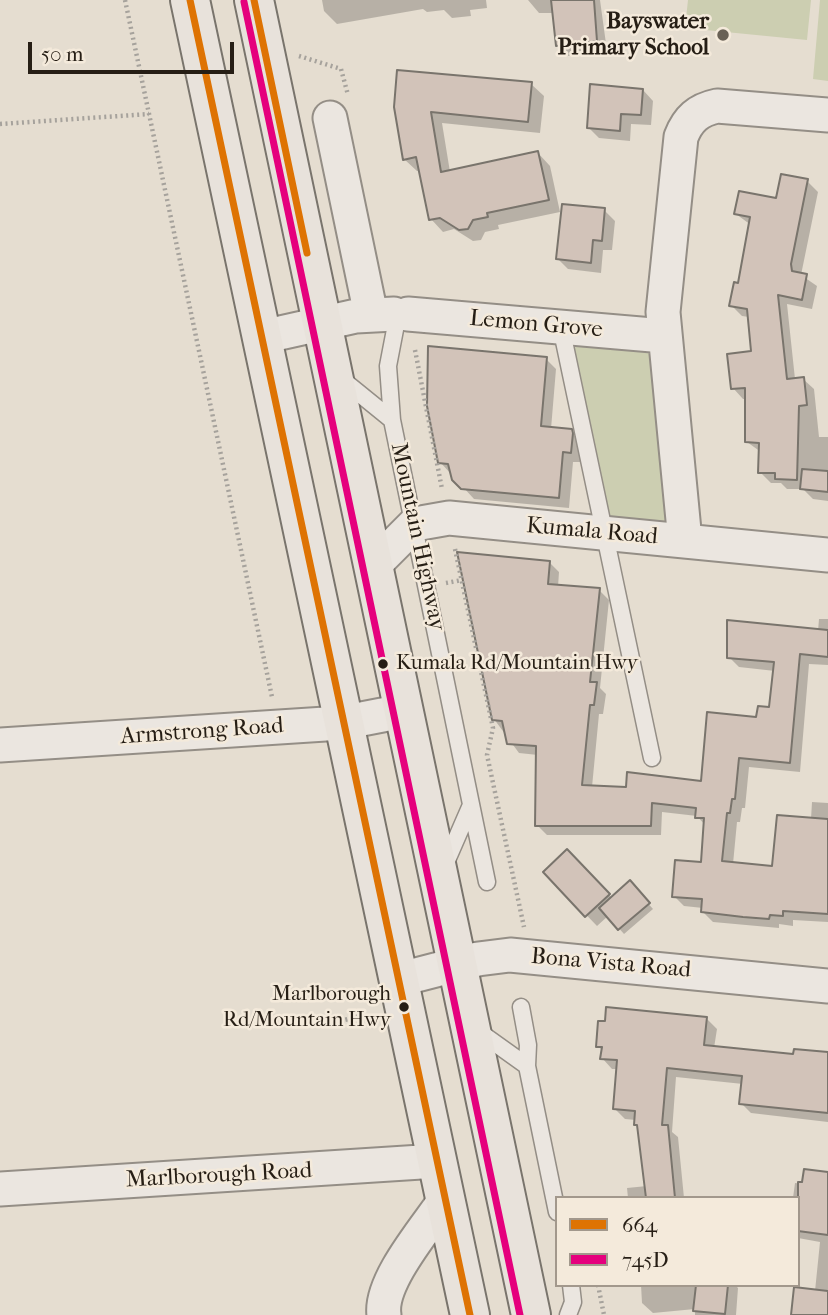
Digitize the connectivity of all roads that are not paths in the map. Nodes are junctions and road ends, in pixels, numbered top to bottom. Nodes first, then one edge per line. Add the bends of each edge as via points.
1 (190, 0) edge
2 (254, 0) edge
3 (828, 115) edge
4 (330, 118) dead end
5 (397, 321) junction
6 (321, 323) junction
7 (561, 327) junction
8 (664, 336) junction
9 (262, 337) junction
10 (332, 371) junction
11 (392, 420) junction
12 (415, 524) junction
13 (605, 534) junction
14 (685, 541) junction
15 (828, 555) edge
16 (373, 566) junction
17 (403, 711) junction
18 (341, 723) junction
19 (0, 745) edge
20 (652, 758) dead end
21 (471, 805) junction
22 (439, 878) junction
23 (487, 882) dead end
24 (458, 964) junction
25 (397, 980) junction
26 (828, 986) edge
27 (521, 1007) dead end
28 (470, 1026) junction
29 (527, 1066) junction
30 (437, 1161) junction
31 (0, 1189) edge
32 (445, 1200) junction
33 (555, 1202) edge
34 (571, 1287) edge
35 (384, 1315) edge
36 (470, 1315) edge
37 (531, 1315) edge
38 (568, 1315) edge

1 - 9 main road
2 - 6 main road
3 - 8 street via 717,106 692,118 681,137 664,290
4 - 5 street, Mountain Highway
5 - 6 street, Lemon Grove
5 - 7 street, Lemon Grove
5 - 11 lane, Mountain Highway via 388,366
6 - 9 street, Lemon Grove
6 - 10 main road
7 - 8 street, Lemon Grove
7 - 13 lane
8 - 14 street
9 - 18 main road
10 - 11 lane
10 - 16 main road
11 - 12 lane, Mountain Highway
12 - 13 street, Kumala Road via 449,518
12 - 16 street
12 - 21 lane, Mountain Highway
13 - 14 street, Kumala Road
13 - 20 lane
14 - 15 street, Kumala Road
16 - 17 main road
17 - 18 street, Armstrong Road
17 - 22 main road
18 - 19 street, Armstrong Road
18 - 25 main road
21 - 22 lane
21 - 23 lane, Mountain Highway
22 - 24 main road
24 - 25 street, Bona Vista Road
24 - 26 street, Bona Vista Road via 501,955 529,956
24 - 28 main road
25 - 30 main road
27 - 29 lane
28 - 29 lane
28 - 37 main road
29 - 33 lane
30 - 31 street, Marlborough Road
30 - 32 main road
32 - 35 street via 388,1285
32 - 36 main road
34 - 38 lane

